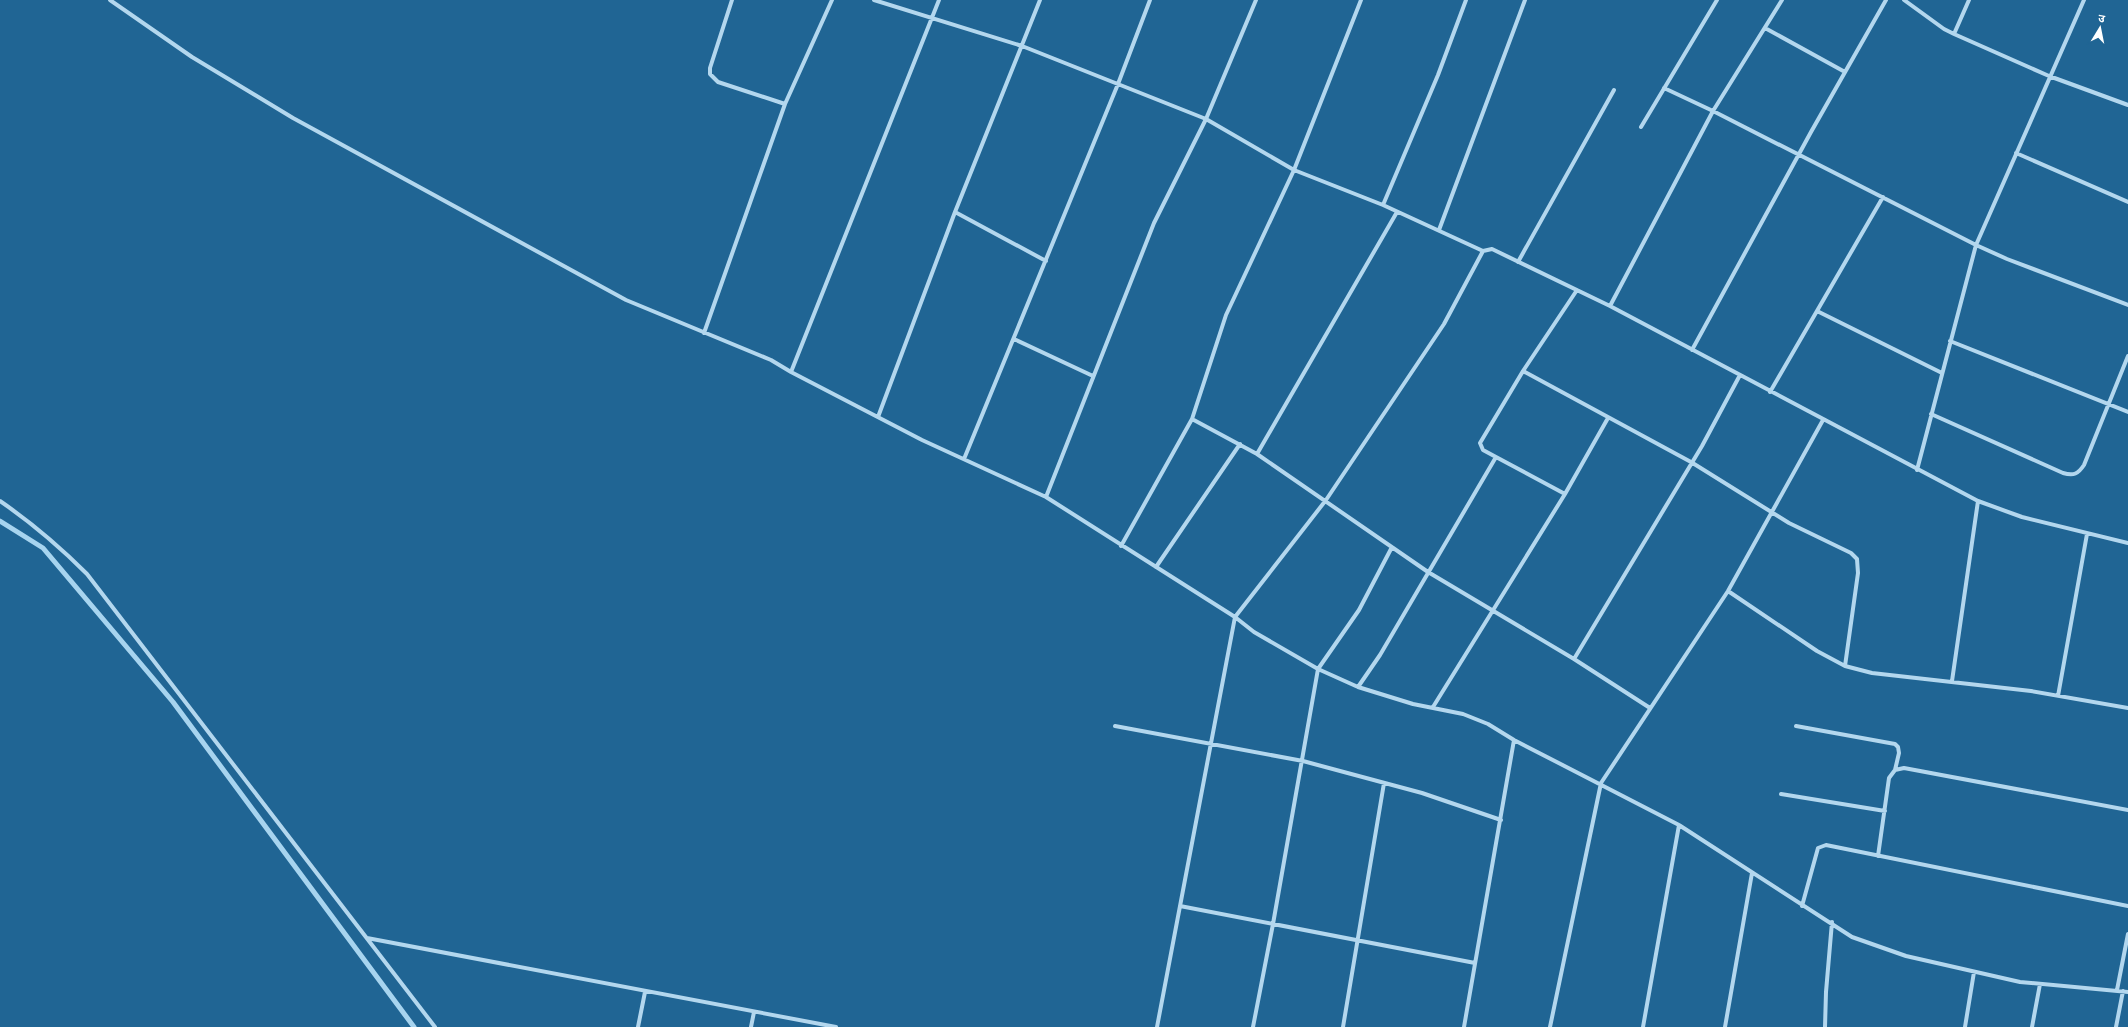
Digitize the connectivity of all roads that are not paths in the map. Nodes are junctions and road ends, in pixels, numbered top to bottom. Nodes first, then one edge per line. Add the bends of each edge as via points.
1 (110, 0) edge
2 (732, 0) edge
3 (832, 0) edge
4 (874, 0) edge
5 (939, 0) edge
6 (1040, 0) edge
7 (1150, 0) edge
8 (1256, 0) edge
9 (1361, 0) edge
10 (1466, 0) edge
11 (1525, 0) edge
12 (1717, 0) edge
13 (1782, 0) edge
14 (1886, 0) edge
15 (1904, 0) edge
16 (1969, 0) edge
17 (2084, 0) edge
18 (932, 18) junction
19 (1765, 28) junction
20 (1954, 34) junction
21 (1022, 46) junction
22 (1845, 72) junction
23 (2049, 76) junction
24 (1118, 84) junction
25 (1664, 88) junction
26 (1614, 90) dead end
27 (785, 104) junction
28 (2128, 104) edge
29 (1713, 111) junction
30 (1206, 118) junction
31 (1641, 127) dead end
32 (2016, 153) junction
33 (1798, 155) junction
34 (1294, 170) junction
35 (1883, 197) junction
36 (2128, 202) edge
37 (1382, 205) junction
38 (955, 212) junction
39 (1397, 212) junction
40 (1438, 230) junction
41 (1976, 245) junction
42 (1483, 251) junction
43 (1046, 261) junction
44 (1518, 262) junction
45 (1577, 290) junction
46 (2128, 305) edge
47 (1610, 306) junction
48 (1817, 311) junction
49 (704, 333) junction
50 (1014, 339) junction
51 (1950, 341) junction
52 (1692, 350) junction
53 (2128, 356) edge
54 (1523, 371) junction
55 (790, 372) junction
56 (1942, 373) junction
57 (1093, 376) junction
58 (1740, 376) junction
59 (1770, 392) junction
60 (2109, 404) junction
61 (2128, 412) edge
62 (1931, 414) junction
63 (878, 417) junction
64 (1608, 418) junction
65 (1192, 419) junction
66 (1823, 420) junction
67 (1240, 444) junction
68 (1257, 454) junction
69 (1496, 457) junction
70 (964, 459) junction
71 (1691, 462) junction
72 (1916, 470) junction
73 (1565, 494) junction
74 (1046, 497) junction
75 (1326, 500) junction
76 (0, 501) edge
77 (1978, 501) junction
78 (1772, 513) junction
79 (2087, 534) junction
80 (2128, 543) edge
81 (1121, 546) junction
82 (1392, 547) junction
83 (1156, 567) junction
84 (1428, 572) junction
85 (1728, 591) junction
86 (1492, 611) junction
87 (1235, 617) junction
88 (1574, 659) junction
89 (1845, 666) junction
90 (1318, 669) junction
91 (1952, 681) junction
92 (1358, 687) junction
93 (2058, 696) junction
94 (1433, 707) junction
95 (1650, 708) junction
96 (2128, 708) edge
97 (1115, 726) dead end
98 (1796, 726) dead end
99 (1514, 740) junction
100 (1210, 744) junction
101 (1303, 761) junction
102 (1895, 770) junction
103 (1384, 783) junction
104 (1601, 784) junction
105 (1781, 794) dead end
106 (2128, 810) edge
107 (1886, 811) junction
108 (1501, 820) junction
109 (1679, 825) junction
110 (1878, 856) junction
111 (1752, 873) junction
112 (1180, 906) junction
113 (1802, 906) junction
114 (2128, 906) edge
115 (1832, 922) junction
116 (1273, 924) junction
117 (2128, 934) edge
118 (367, 938) junction
119 (1359, 940) junction
120 (1475, 963) junction
121 (1974, 972) junction
122 (2040, 984) junction
123 (2117, 990) junction
124 (2126, 991) edge
125 (646, 992) junction
126 (754, 1012) junction
127 (435, 1027) edge
128 (638, 1027) edge
129 (751, 1027) edge
130 (836, 1027) edge
131 (1157, 1027) edge
132 (1253, 1027) edge
133 (1343, 1027) edge
134 (1464, 1027) edge
135 (1550, 1027) edge
136 (1643, 1027) edge
137 (1725, 1027) edge
138 (1825, 1027) edge
139 (1965, 1027) edge
140 (2032, 1027) edge
141 (2116, 1027) edge

1 - 49 street via 192,57 293,118 626,300
2 - 27 street via 710,74 718,82
3 - 27 street
4 - 18 street
5 - 18 street
6 - 21 street
7 - 24 street
8 - 30 street
9 - 34 street
10 - 37 street via 1438,75
11 - 40 street
12 - 25 street
13 - 19 street
14 - 22 street
15 - 20 street
16 - 20 street
17 - 23 street
18 - 21 street
18 - 55 street
19 - 22 street
19 - 29 street
20 - 23 street
21 - 24 street
21 - 38 street
22 - 33 street
23 - 28 street
23 - 32 street
24 - 30 street
24 - 43 street
25 - 29 street
25 - 31 street
26 - 44 street
27 - 49 street
29 - 33 street
29 - 47 street
30 - 34 street
30 - 57 street via 1154,223
32 - 36 street
32 - 41 street
33 - 35 street
33 - 52 street
34 - 37 street
34 - 65 street via 1226,315
35 - 41 street
35 - 48 street
37 - 39 street
38 - 43 street
38 - 63 street
39 - 40 street
39 - 68 street
40 - 42 street
41 - 46 street
41 - 51 street
42 - 44 street via 1492,249
42 - 75 street via 1444,324
43 - 50 street
44 - 45 street
45 - 47 street
45 - 54 street
47 - 52 street
48 - 56 street
48 - 59 street
49 - 55 street via 771,360
50 - 57 street
50 - 70 street
51 - 56 street
51 - 60 street
52 - 58 street
53 - 60 street
54 - 64 street
54 - 69 street via 1480,443 1483,450
55 - 63 street
56 - 62 street
57 - 74 street
58 - 59 street
58 - 71 street
59 - 66 street
60 - 61 street
60 - 62 street via 2084,465 2079,473 2073,476
62 - 72 street
63 - 70 street
64 - 71 street
64 - 73 street
65 - 67 street
65 - 81 street
66 - 72 street
66 - 78 street
67 - 68 street
67 - 83 street
68 - 75 street
69 - 73 street
69 - 84 street
70 - 74 street
71 - 78 street
71 - 88 street
72 - 77 street
73 - 86 street
74 - 81 street
75 - 82 street
75 - 87 street
76 - 118 street via 38,528 87,574
77 - 79 street via 2022,517
77 - 91 street
78 - 85 street
78 - 89 street via 1851,553 1857,559 1858,573
79 - 80 street
79 - 93 street
81 - 83 street
82 - 84 street
82 - 90 street via 1359,610
83 - 87 street
84 - 86 street
84 - 92 street via 1380,655
85 - 89 street via 1817,651
85 - 95 street
86 - 88 street
86 - 94 street
87 - 90 street via 1254,632
87 - 100 street
88 - 95 street
89 - 91 street via 1872,673
90 - 92 street
90 - 101 street
91 - 93 street
92 - 94 street via 1413,704
93 - 96 street
94 - 99 street via 1463,714 1488,724
95 - 104 street
97 - 100 street
98 - 102 street via 1895,744 1899,753
99 - 104 street
99 - 108 street
100 - 101 street
100 - 112 street
101 - 103 street
101 - 116 street
102 - 106 street via 1904,768
102 - 107 street via 1889,778
103 - 108 street
103 - 119 street
104 - 109 street
104 - 135 street
105 - 107 street
107 - 110 street
108 - 120 street
109 - 111 street
109 - 136 street
110 - 113 street via 1826,845 1818,848
110 - 114 street
111 - 113 street
111 - 137 street
112 - 116 street
112 - 131 street
113 - 115 street
115 - 121 street via 1852,937 1875,946
115 - 138 street
116 - 119 street
116 - 132 street
117 - 123 street
118 - 125 street
118 - 127 street
119 - 120 street
119 - 133 street
120 - 134 street
121 - 122 street
121 - 139 street
122 - 123 street
122 - 140 street
123 - 124 street
124 - 141 street
125 - 126 street
125 - 128 street
126 - 129 street
126 - 130 street

